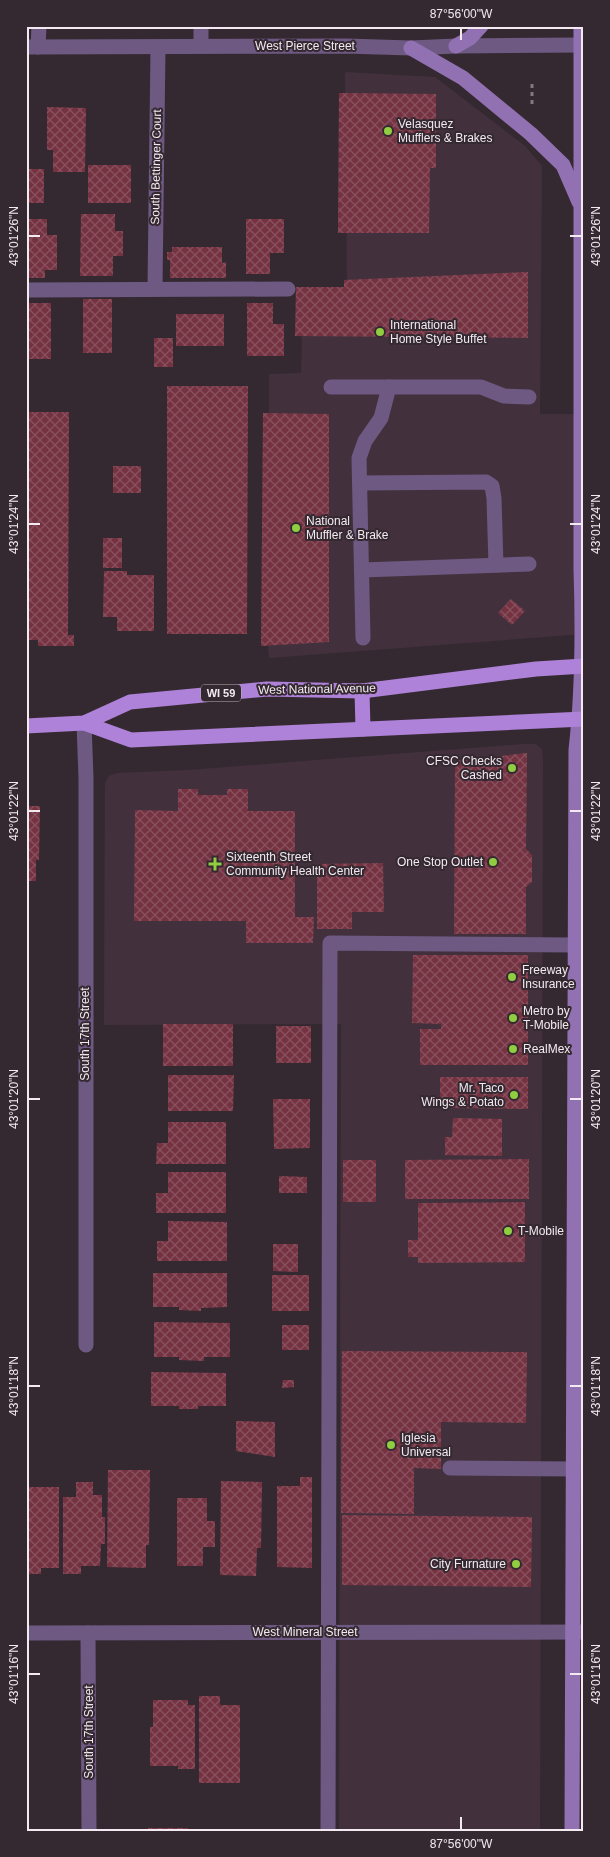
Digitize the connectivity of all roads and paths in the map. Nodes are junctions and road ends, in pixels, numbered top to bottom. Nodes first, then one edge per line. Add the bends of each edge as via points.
1 (39, 26) edge
2 (200, 26) edge
3 (481, 26) edge
4 (582, 26) edge
5 (583, 45) edge
6 (32, 46) edge
7 (158, 46) junction
8 (201, 46) junction
9 (456, 46) junction
10 (411, 48) junction
11 (532, 82) dead end
12 (532, 108) dead end
13 (582, 208) junction
14 (155, 288) junction
15 (288, 289) dead end
16 (26, 290) edge
17 (583, 372) edge
18 (331, 388) dead end
19 (389, 388) junction
20 (530, 397) dead end
21 (583, 452) edge
22 (360, 483) junction
23 (529, 564) dead end
24 (496, 566) junction
25 (362, 570) junction
26 (363, 638) dead end
27 (583, 666) edge
28 (362, 691) junction
29 (582, 719) edge
30 (84, 723) junction
31 (26, 726) edge
32 (363, 729) junction
33 (579, 912) edge
34 (575, 945) junction
35 (579, 1105) edge
36 (86, 1345) dead end
37 (578, 1454) edge
38 (450, 1468) dead end
39 (573, 1469) junction
40 (329, 1632) junction
41 (578, 1632) edge
42 (26, 1633) edge
43 (88, 1633) junction
44 (89, 1831) edge
45 (328, 1831) edge
46 (572, 1831) edge

1 - 6 street
2 - 8 street
3 - 9 main road
4 - 5 main road
5 - 9 street, West Pierce Street
5 - 13 main road
6 - 7 street, West Pierce Street
7 - 8 street, West Pierce Street
7 - 14 street, South Bettinger Court
8 - 10 street, West Pierce Street
9 - 10 street, West Pierce Street
10 - 13 main road via 463,78 531,134 562,165
11 - 12 path
13 - 17 main road
14 - 15 street
14 - 16 street
17 - 21 main road
18 - 19 street
19 - 20 street via 480,388 504,396
19 - 22 street via 382,418 359,458
21 - 27 main road
22 - 24 street via 486,482 492,486 494,498
22 - 25 street
23 - 24 street
24 - 25 street
25 - 26 street
27 - 28 main road, West National Avenue / WI 59
27 - 29 main road
28 - 30 main road, West National Avenue / WI 59 via 267,689 130,702
28 - 32 main road
29 - 32 main road, West National Avenue / WI 59
29 - 33 main road via 576,750
30 - 31 main road, West National Avenue / WI 59
30 - 32 main road, West National Avenue / WI 59 via 131,740
30 - 36 street, South 17th Street
33 - 34 main road
34 - 35 main road
34 - 40 street via 330,943
35 - 37 main road
37 - 39 main road
38 - 39 street
39 - 41 main road
40 - 41 street, West Mineral Street
40 - 43 street, West Mineral Street
40 - 45 street
41 - 46 main road
42 - 43 street, West Mineral Street
43 - 44 street, South 17th Street

